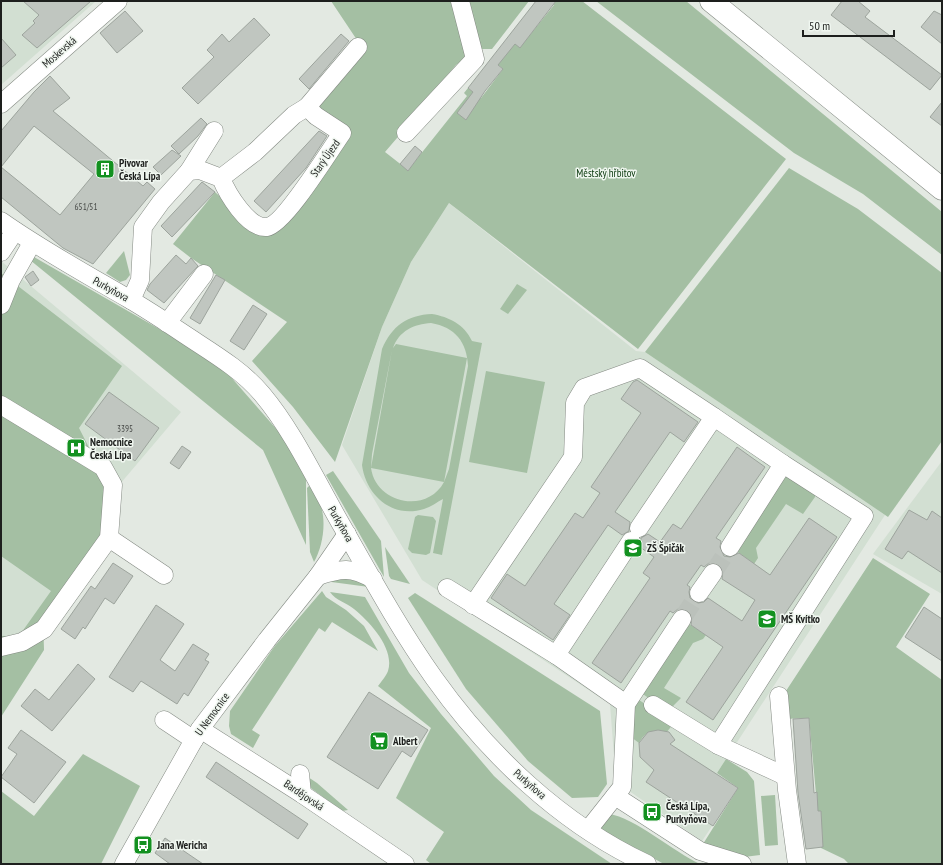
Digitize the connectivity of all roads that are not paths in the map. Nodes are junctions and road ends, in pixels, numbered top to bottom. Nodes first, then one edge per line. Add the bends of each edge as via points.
1 (118, 1) edge
2 (460, 1) edge
3 (711, 1) edge
4 (358, 47) dead end
5 (1, 104) edge
6 (307, 107) junction
7 (214, 131) dead end
8 (406, 133) dead end
9 (189, 171) junction
10 (221, 178) junction
11 (942, 189) edge
12 (8, 226) edge
13 (32, 243) junction
14 (1, 252) edge
15 (204, 274) dead end
16 (131, 300) junction
17 (1, 305) edge
18 (167, 324) junction
19 (1, 405) edge
20 (714, 417) junction
21 (783, 464) junction
22 (330, 505) junction
23 (347, 534) junction
24 (109, 538) junction
25 (730, 547) tunnel mouth
26 (713, 572) tunnel mouth
27 (164, 575) dead end
28 (318, 576) junction
29 (373, 579) junction
30 (447, 588) dead end
31 (699, 593) tunnel mouth
32 (473, 604) junction
33 (682, 620) tunnel mouth
34 (1, 647) edge
35 (556, 655) junction
36 (779, 696) dead end
37 (626, 704) junction
38 (653, 705) dead end
39 (164, 720) dead end
40 (197, 734) junction
41 (718, 745) junction
42 (300, 774) dead end
43 (785, 776) junction
44 (302, 794) junction
45 (615, 796) junction
46 (588, 830) junction
47 (398, 856) edge
48 (124, 864) edge
49 (647, 864) edge
50 (742, 864) edge
51 (796, 864) edge

1 - 5 street, Moskevská
2 - 8 street via 476,59
3 - 11 main road
4 - 6 street
6 - 10 street via 294,115 255,152
6 - 10 street, Starý Újezd via 342,133 288,210 275,224 266,228 254,224 229,196
7 - 9 street
9 - 10 street via 200,170
9 - 16 street via 143,227 140,280
12 - 13 street, Purkyňova
12 - 14 street
13 - 16 street, Purkyňova
13 - 17 street via 11,280
15 - 18 street
16 - 18 street, Purkyňova
18 - 22 street, Purkyňova via 220,358 261,393 286,429
19 - 24 street via 72,454 103,467 113,485
20 - 21 street
20 - 32 street via 640,368 584,388 575,403 573,457
20 - 35 street
21 - 25 street
21 - 41 street via 864,516
22 - 23 street, Purkyňova
22 - 28 street, U Nemocnice via 332,532
23 - 28 street, U Nemocnice
23 - 29 street, Purkyňova
24 - 27 street
24 - 34 street via 44,629 22,642
26 - 31 street
28 - 29 street via 347,569 359,571
28 - 40 street, U Nemocnice
29 - 46 street, Purkyňova via 434,678 483,739 520,776
30 - 32 street
32 - 35 street
33 - 37 street
35 - 37 street
36 - 43 street
37 - 45 street via 622,787
38 - 41 street
39 - 40 street, Bardějovská
40 - 44 street, Bardějovská
40 - 48 street, U Nemocnice
41 - 43 street
42 - 44 street
43 - 51 street
44 - 47 street, Bardějovská
45 - 46 street
45 - 50 street via 700,851
46 - 49 street, Purkyňova

